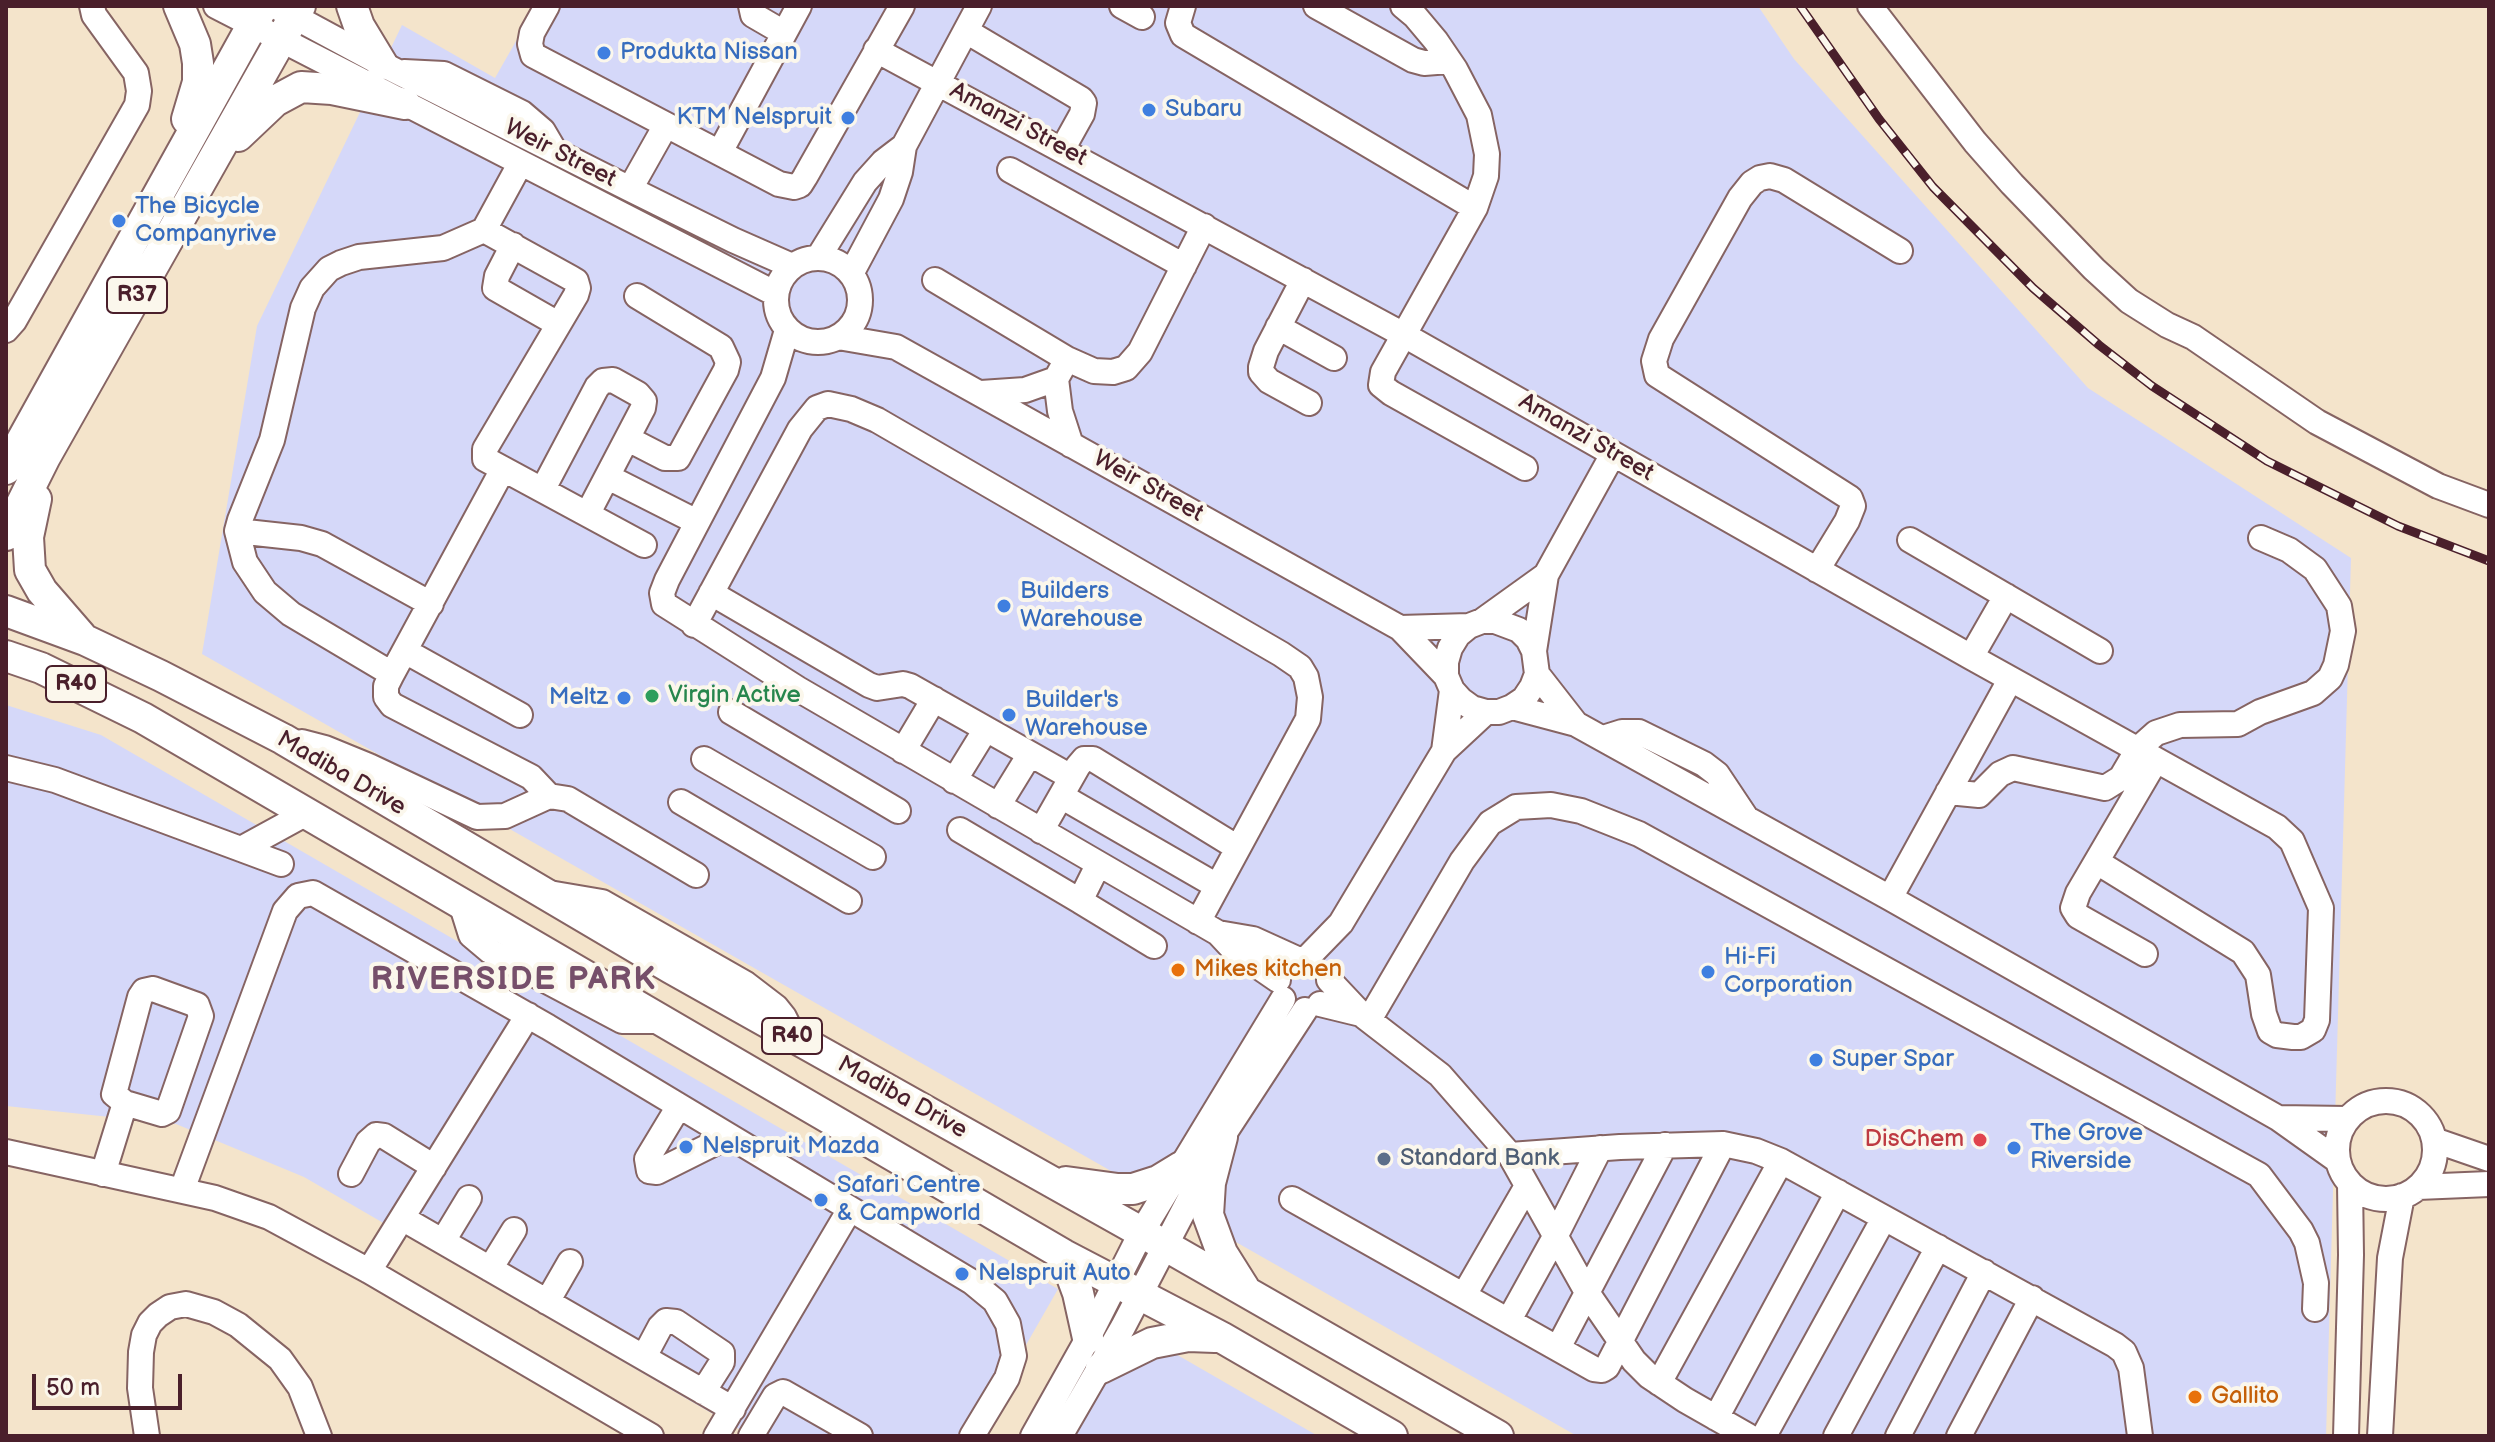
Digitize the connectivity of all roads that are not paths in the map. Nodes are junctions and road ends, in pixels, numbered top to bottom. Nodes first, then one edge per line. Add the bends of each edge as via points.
1 (92, 6) edge
2 (179, 6) edge
3 (352, 6) edge
4 (547, 6) edge
5 (751, 6) edge
6 (799, 6) edge
7 (902, 6) edge
8 (979, 6) edge
9 (1183, 6) edge
10 (1316, 6) edge
11 (1403, 6) edge
12 (1870, 6) edge
13 (240, 13) edge
14 (287, 17) edge
15 (966, 31) junction
16 (784, 33) junction
17 (876, 50) junction
18 (1449, 61) junction
19 (390, 68) junction
20 (939, 83) junction
21 (405, 104) junction
22 (666, 125) junction
23 (904, 146) junction
24 (1062, 150) junction
25 (720, 152) junction
26 (520, 164) junction
27 (1010, 170) dead end
28 (208, 172) junction
29 (166, 182) junction
30 (630, 189) junction
31 (1475, 208) junction
32 (1204, 226) junction
33 (484, 230) junction
34 (513, 245) junction
35 (1900, 251) dead end
36 (818, 258) junction
37 (792, 266) junction
38 (1184, 266) junction
39 (851, 274) junction
40 (935, 280) dead end
41 (1303, 280) junction
42 (776, 294) junction
43 (637, 296) dead end
44 (860, 301) junction
45 (558, 324) junction
46 (1278, 327) junction
47 (6, 330) edge
48 (787, 330) junction
49 (1404, 335) junction
50 (826, 340) junction
51 (896, 347) junction
52 (1334, 358) dead end
53 (1062, 369) junction
54 (773, 378) junction
55 (978, 393) junction
56 (1309, 403) dead end
57 (628, 439) junction
58 (1071, 445) junction
59 (1613, 454) junction
60 (45, 457) junction
61 (1525, 468) dead end
62 (6, 469) edge
63 (503, 469) junction
64 (608, 477) junction
65 (543, 489) junction
66 (2489, 505) edge
67 (588, 513) junction
68 (697, 522) junction
69 (237, 531) junction
70 (6, 535) edge
71 (2261, 538) dead end
72 (1910, 540) dead end
73 (644, 545) dead end
74 (1817, 570) junction
75 (1546, 575) junction
76 (711, 593) junction
77 (2006, 596) junction
78 (431, 604) junction
79 (6, 611) edge
80 (1476, 624) junction
81 (694, 625) junction
82 (1400, 628) junction
83 (85, 640) junction
84 (405, 651) junction
85 (2100, 651) dead end
86 (6, 656) edge
87 (1971, 657) junction
88 (1536, 662) junction
89 (392, 674) junction
90 (2010, 680) junction
91 (1449, 683) junction
92 (934, 699) junction
93 (1512, 707) junction
94 (731, 712) dead end
95 (1486, 712) junction
96 (520, 715) dead end
97 (1576, 724) junction
98 (986, 729) junction
99 (283, 739) junction
100 (903, 751) junction
101 (1444, 751) junction
102 (1030, 754) junction
103 (2147, 755) junction
104 (704, 759) dead end
105 (6, 768) edge
106 (954, 781) junction
107 (1066, 786) junction
108 (1948, 792) junction
109 (549, 796) junction
110 (681, 802) dead end
111 (998, 806) junction
112 (898, 811) dead end
113 (305, 814) junction
114 (960, 830) dead end
115 (1041, 831) junction
116 (1238, 848) junction
117 (241, 849) junction
118 (873, 857) dead end
119 (2097, 862) junction
120 (281, 864) dead end
121 (1098, 865) junction
122 (696, 875) dead end
123 (1217, 886) junction
124 (1890, 898) junction
125 (849, 901) dead end
126 (1080, 901) junction
127 (1341, 923) junction
128 (1208, 927) junction
129 (1154, 946) dead end
130 (2145, 954) dead end
131 (1302, 959) junction
132 (1328, 976) junction
133 (1297, 998) junction
134 (528, 1015) junction
135 (1365, 1017) junction
136 (125, 1103) junction
137 (679, 1106) junction
138 (2278, 1118) junction
139 (2347, 1119) junction
140 (729, 1136) junction
141 (1222, 1137) junction
142 (2434, 1140) junction
143 (1723, 1144) junction
144 (1665, 1145) junction
145 (1600, 1148) junction
146 (6, 1152) edge
147 (1510, 1155) junction
148 (2489, 1159) edge
149 (2337, 1160) junction
150 (1781, 1161) junction
151 (434, 1167) junction
152 (1181, 1167) junction
153 (103, 1174) junction
154 (351, 1174) dead end
155 (1048, 1179) junction
156 (2350, 1184) junction
157 (2489, 1184) edge
158 (1527, 1186) junction
159 (182, 1190) junction
160 (1838, 1192) junction
161 (2410, 1192) junction
162 (469, 1198) dead end
163 (1292, 1199) dead end
164 (850, 1209) junction
165 (402, 1218) junction
166 (1884, 1218) junction
167 (514, 1230) dead end
168 (1556, 1235) junction
169 (1154, 1239) junction
170 (443, 1241) junction
171 (1938, 1247) junction
172 (1064, 1255) junction
173 (570, 1262) dead end
174 (490, 1269) junction
175 (369, 1271) junction
176 (1984, 1272) junction
177 (1128, 1289) junction
178 (1247, 1292) junction
179 (1588, 1294) junction
180 (1464, 1295) junction
181 (2032, 1298) junction
182 (547, 1302) junction
183 (2315, 1309) dead end
184 (1509, 1320) junction
185 (1221, 1337) junction
186 (1088, 1338) junction
187 (1620, 1342) junction
188 (1558, 1348) junction
189 (644, 1357) junction
190 (1101, 1368) junction
191 (1659, 1383) junction
192 (703, 1392) junction
193 (733, 1409) junction
194 (1716, 1418) junction
195 (2346, 1425) edge
196 (759, 1433) edge
197 (147, 1436) edge
198 (319, 1436) edge
199 (651, 1436) edge
200 (716, 1436) edge
201 (860, 1436) edge
202 (972, 1436) edge
203 (1033, 1436) edge
204 (1060, 1436) edge
205 (1392, 1436) edge
206 (1498, 1436) edge
207 (1748, 1436) edge
208 (1764, 1436) edge
209 (1836, 1436) edge
210 (1898, 1436) edge
211 (1959, 1436) edge
212 (2140, 1436) edge
213 (2327, 1436) edge
214 (2380, 1436) edge

1 - 47 street via 136,73 137,105
2 - 29 main road via 195,44 198,82
3 - 19 main road via 359,26
4 - 22 street via 532,33 533,55
5 - 16 street via 753,15
6 - 16 street
7 - 17 street
8 - 15 street
9 - 31 street via 1178,23 1183,35
10 - 18 street via 1413,60
11 - 18 street
12 - 66 street via 1975,142 2129,301 2193,337 2317,422 2438,486
13 - 14 street
13 - 29 main road, R37
14 - 19 street, Weir Street
14 - 21 street, Weir Street via 317,59
14 - 28 main road, R37
15 - 20 street
15 - 24 street via 1081,99 1082,114
16 - 25 street
17 - 20 street, Amanzi Street
17 - 25 street via 800,185 779,184
18 - 31 street via 1485,136 1486,176
19 - 30 street, Weir Street
20 - 23 street
20 - 24 street, Amanzi Street
21 - 26 street, Weir Street
21 - 28 main road via 301,87 259,114
22 - 25 street
22 - 30 street
23 - 36 street via 865,182
23 - 39 street via 891,199
24 - 32 street, Amanzi Street
26 - 33 street
26 - 42 street, Weir Street
27 - 38 street
28 - 60 main road, R37
29 - 62 main road, R37
30 - 37 street, Weir Street
31 - 49 street
32 - 38 street
32 - 41 street, Amanzi Street
33 - 34 street
33 - 69 street via 443,248 359,257 321,277 305,300 272,440
34 - 45 street via 495,288
34 - 45 street via 576,281 577,293
35 - 74 street via 1784,180 1760,178 1740,198 1661,339 1654,361 1657,375 1850,498 1853,506 1847,521
36 - 37 street
36 - 39 street via 837,262
37 - 42 street
38 - 53 street via 1140,352 1126,368
39 - 44 street
40 - 53 street
41 - 46 street
41 - 49 street, Amanzi Street
42 - 48 street via 776,310
43 - 57 street via 721,347 728,362 678,458 665,458
44 - 50 street via 851,326
44 - 51 street
45 - 63 street via 485,449 485,459
46 - 52 street
46 - 56 street via 1261,372
48 - 50 street via 804,340
48 - 54 street
49 - 59 street, Amanzi Street
49 - 61 street via 1383,372 1384,389
50 - 51 street
50 - 54 street
51 - 55 street, Weir Street
53 - 55 street via 1025,390
53 - 58 street via 1060,411
54 - 68 street
55 - 58 street, Weir Street
57 - 64 street
57 - 65 street via 644,401 605,380
58 - 82 street, Weir Street
59 - 74 street, Amanzi Street
59 - 75 street
60 - 70 main road, R37
60 - 83 main road via 28,562 42,591
63 - 65 street
63 - 78 street
64 - 67 street
64 - 68 street
65 - 67 street
67 - 73 street
68 - 81 street via 662,593 668,609
69 - 78 street via 322,544
69 - 89 street via 245,562 276,603
71 - 103 street via 2315,569 2339,606 2343,631 2330,678 2313,693 2238,724 2180,725 2156,733
72 - 77 street
74 - 87 street, Amanzi Street
75 - 80 street
75 - 88 street
76 - 81 street
76 - 92 street via 869,685 903,684
76 - 116 street via 809,416 828,404 877,420 1300,667 1309,684 1308,719
77 - 85 street
77 - 87 street
78 - 84 street
79 - 83 main road, Madiba Drive / R40
80 - 82 street
80 - 88 street via 1508,623 1519,630
80 - 91 street via 1458,635 1450,648
81 - 100 street
82 - 91 street
83 - 99 main road, Madiba Drive / R40
84 - 89 street
84 - 96 street
86 - 113 main road, R40 via 103,697
87 - 90 street, Amanzi Street
88 - 93 street via 1532,687
88 - 97 street
89 - 109 street via 385,691 392,705 525,774
90 - 103 street, Amanzi Street
90 - 108 street
91 - 95 street via 1461,700
91 - 101 street
92 - 98 street
92 - 100 street
93 - 95 street
93 - 97 street
94 - 112 street
95 - 101 street
97 - 124 street
98 - 102 street
98 - 106 street
99 - 109 street via 325,748 477,817 505,816
99 - 155 main road, Madiba Drive / R40
100 - 106 street
101 - 127 street
102 - 107 street
102 - 111 street
103 - 108 street via 2105,788 2013,768 2004,770 1979,795
103 - 119 street
103 - 119 street, Amanzi Street via 2277,827 2292,841 2322,918 2313,1030 2301,1037 2270,1031 2258,975 2243,952
104 - 118 street
105 - 117 street via 55,780
106 - 111 street
107 - 115 street
107 - 116 street via 1084,759 1098,760
107 - 123 street
108 - 124 street
109 - 122 street via 568,799
110 - 125 street
111 - 115 street
113 - 117 street
113 - 172 main road, R40
114 - 126 street
115 - 121 street
116 - 123 street
117 - 120 street
119 - 130 street via 2078,893 2074,912
121 - 126 street
121 - 128 street
123 - 128 street
124 - 138 street
126 - 129 street
127 - 131 street
127 - 132 street
128 - 131 street
128 - 133 street
131 - 132 street via 1319,963
131 - 133 street via 1285,967
132 - 133 street via 1328,993
132 - 135 street
133 - 135 street
133 - 141 street
133 - 152 street
134 - 137 street
134 - 151 street
134 - 159 street via 322,896 298,896 285,911
135 - 147 street via 1440,1075
135 - 183 street via 1490,823 1516,807 1551,805 1581,811 1639,834 2259,1175 2307,1243 2316,1283
136 - 136 street via 162,1114 168,1111 201,1019 197,1005 153,989 141,994 114,1090 116,1099
136 - 153 street
137 - 140 street
137 - 140 street via 647,1159 649,1171 657,1172
138 - 139 street
138 - 149 street
139 - 142 street via 2374,1101 2390,1100 2419,1113
139 - 149 street via 2339,1132
140 - 164 street
141 - 169 street
141 - 178 main road via 1208,1215 1230,1269
142 - 148 street
142 - 161 street via 2432,1166
143 - 144 street
143 - 150 street
143 - 187 street
144 - 145 street
144 - 179 street
145 - 147 street
145 - 168 street
146 - 153 street
147 - 158 street
149 - 156 street
150 - 160 street
150 - 191 street
151 - 154 street via 376,1135
151 - 165 street
152 - 155 main road via 1133,1189
152 - 169 street
153 - 159 street
155 - 169 main road, Madiba Drive / R40
156 - 161 street via 2369,1197 2391,1199
156 - 195 street
157 - 161 street
158 - 168 street
158 - 180 street
159 - 175 street via 269,1217
160 - 166 street
160 - 194 street
161 - 214 street via 2390,1258
162 - 170 street
163 - 180 street
164 - 193 street
164 - 202 street via 972,1282 1002,1310 1013,1341 1012,1368
165 - 170 street
165 - 175 street
166 - 171 street
166 - 208 street
167 - 174 street
168 - 179 street
168 - 184 street
169 - 177 street
169 - 178 main road, Madiba Drive / R40
170 - 174 street
171 - 176 street
171 - 209 street
172 - 177 main road, R40
172 - 186 main road
173 - 182 street
174 - 182 street
175 - 199 street
176 - 181 street
176 - 210 street
177 - 185 main road, R40
177 - 186 street
177 - 190 street
178 - 206 main road, Madiba Drive / R40
179 - 187 street
179 - 188 street
180 - 184 street
181 - 211 street
181 - 212 street via 2124,1352 2134,1377
182 - 189 street
184 - 188 street
185 - 190 main road via 1152,1343
185 - 205 main road, R40
186 - 203 street
187 - 188 street via 1602,1370
187 - 191 street
189 - 192 street
189 - 192 street via 660,1327 676,1322 722,1353
190 - 204 street
191 - 194 street
192 - 193 street
193 - 200 street
194 - 207 street
195 - 213 street
196 - 201 street via 775,1396 783,1392
197 - 198 street via 140,1388 144,1335 158,1315 186,1304 238,1325 280,1359 300,1387

